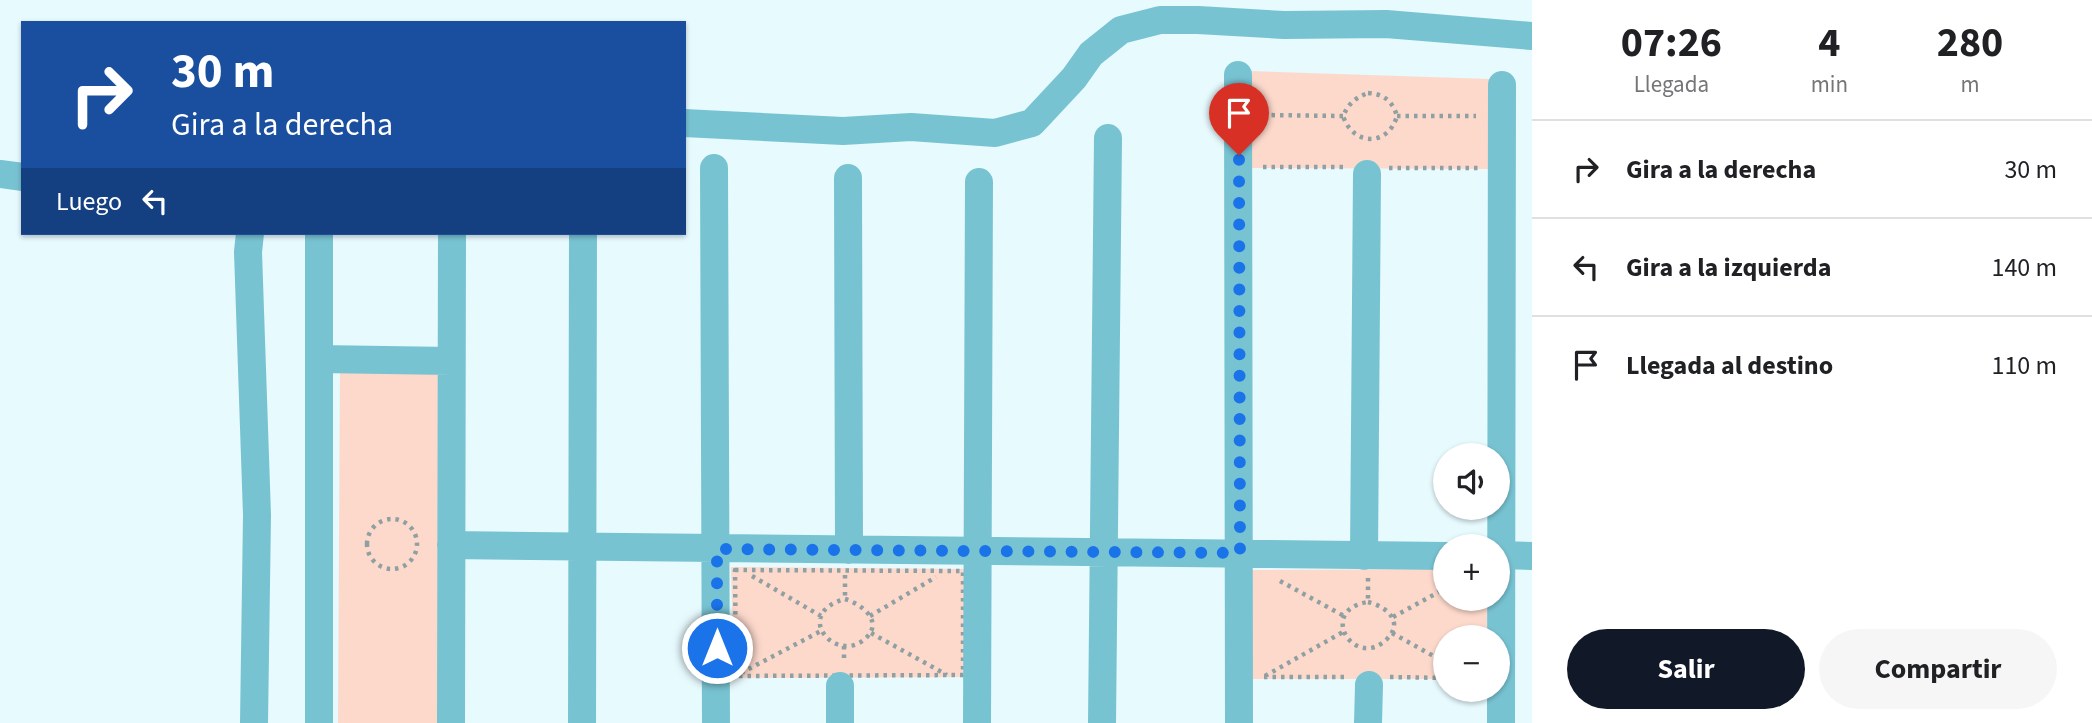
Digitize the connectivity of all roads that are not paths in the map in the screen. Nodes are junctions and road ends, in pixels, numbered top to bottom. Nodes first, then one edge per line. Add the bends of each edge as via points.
1 (1532, 36) edge
2 (1238, 75) dead end
3 (1502, 85) dead end
4 (686, 123) edge
5 (1108, 138) dead end
6 (714, 168) dead end
7 (0, 174) edge
8 (1367, 174) dead end
9 (21, 177) edge
10 (848, 178) dead end
11 (979, 182) dead end
12 (250, 235) edge
13 (319, 235) edge
14 (452, 235) edge
15 (583, 235) edge
16 (319, 359) junction
17 (451, 360) junction
18 (1500, 534) edge
19 (451, 545) junction
20 (582, 547) junction
21 (717, 549) junction
22 (978, 552) junction
23 (1240, 553) junction
24 (1102, 554) junction
25 (1510, 555) edge
26 (1532, 556) edge
27 (1433, 557) edge
28 (847, 560) junction
29 (1366, 563) junction
30 (1500, 611) edge
31 (1368, 680) road end
32 (840, 686) dead end
33 (254, 723) edge
34 (319, 723) edge
35 (451, 723) edge
36 (582, 723) edge
37 (716, 723) edge
38 (840, 723) edge
39 (976, 723) edge
40 (1102, 723) edge
41 (1239, 723) edge
42 (1368, 723) edge
43 (1501, 723) edge

1 - 4 street via 1386,24 1160,20 1121,30 1091,54 1032,123 995,133
2 - 23 street
3 - 18 street
5 - 24 street
6 - 21 street
7 - 9 street
8 - 29 street
10 - 28 street
11 - 22 street
12 - 33 street via 257,515
13 - 16 street
14 - 17 street
15 - 20 street
16 - 17 street
16 - 34 street
17 - 19 street
19 - 20 street
19 - 35 street
20 - 21 street
20 - 36 street
21 - 28 street
21 - 37 street
22 - 24 street
22 - 28 street
22 - 39 street
23 - 24 street
23 - 29 street
23 - 41 street
24 - 40 street
25 - 26 street
27 - 29 street
30 - 43 street
31 - 42 street
32 - 38 street

